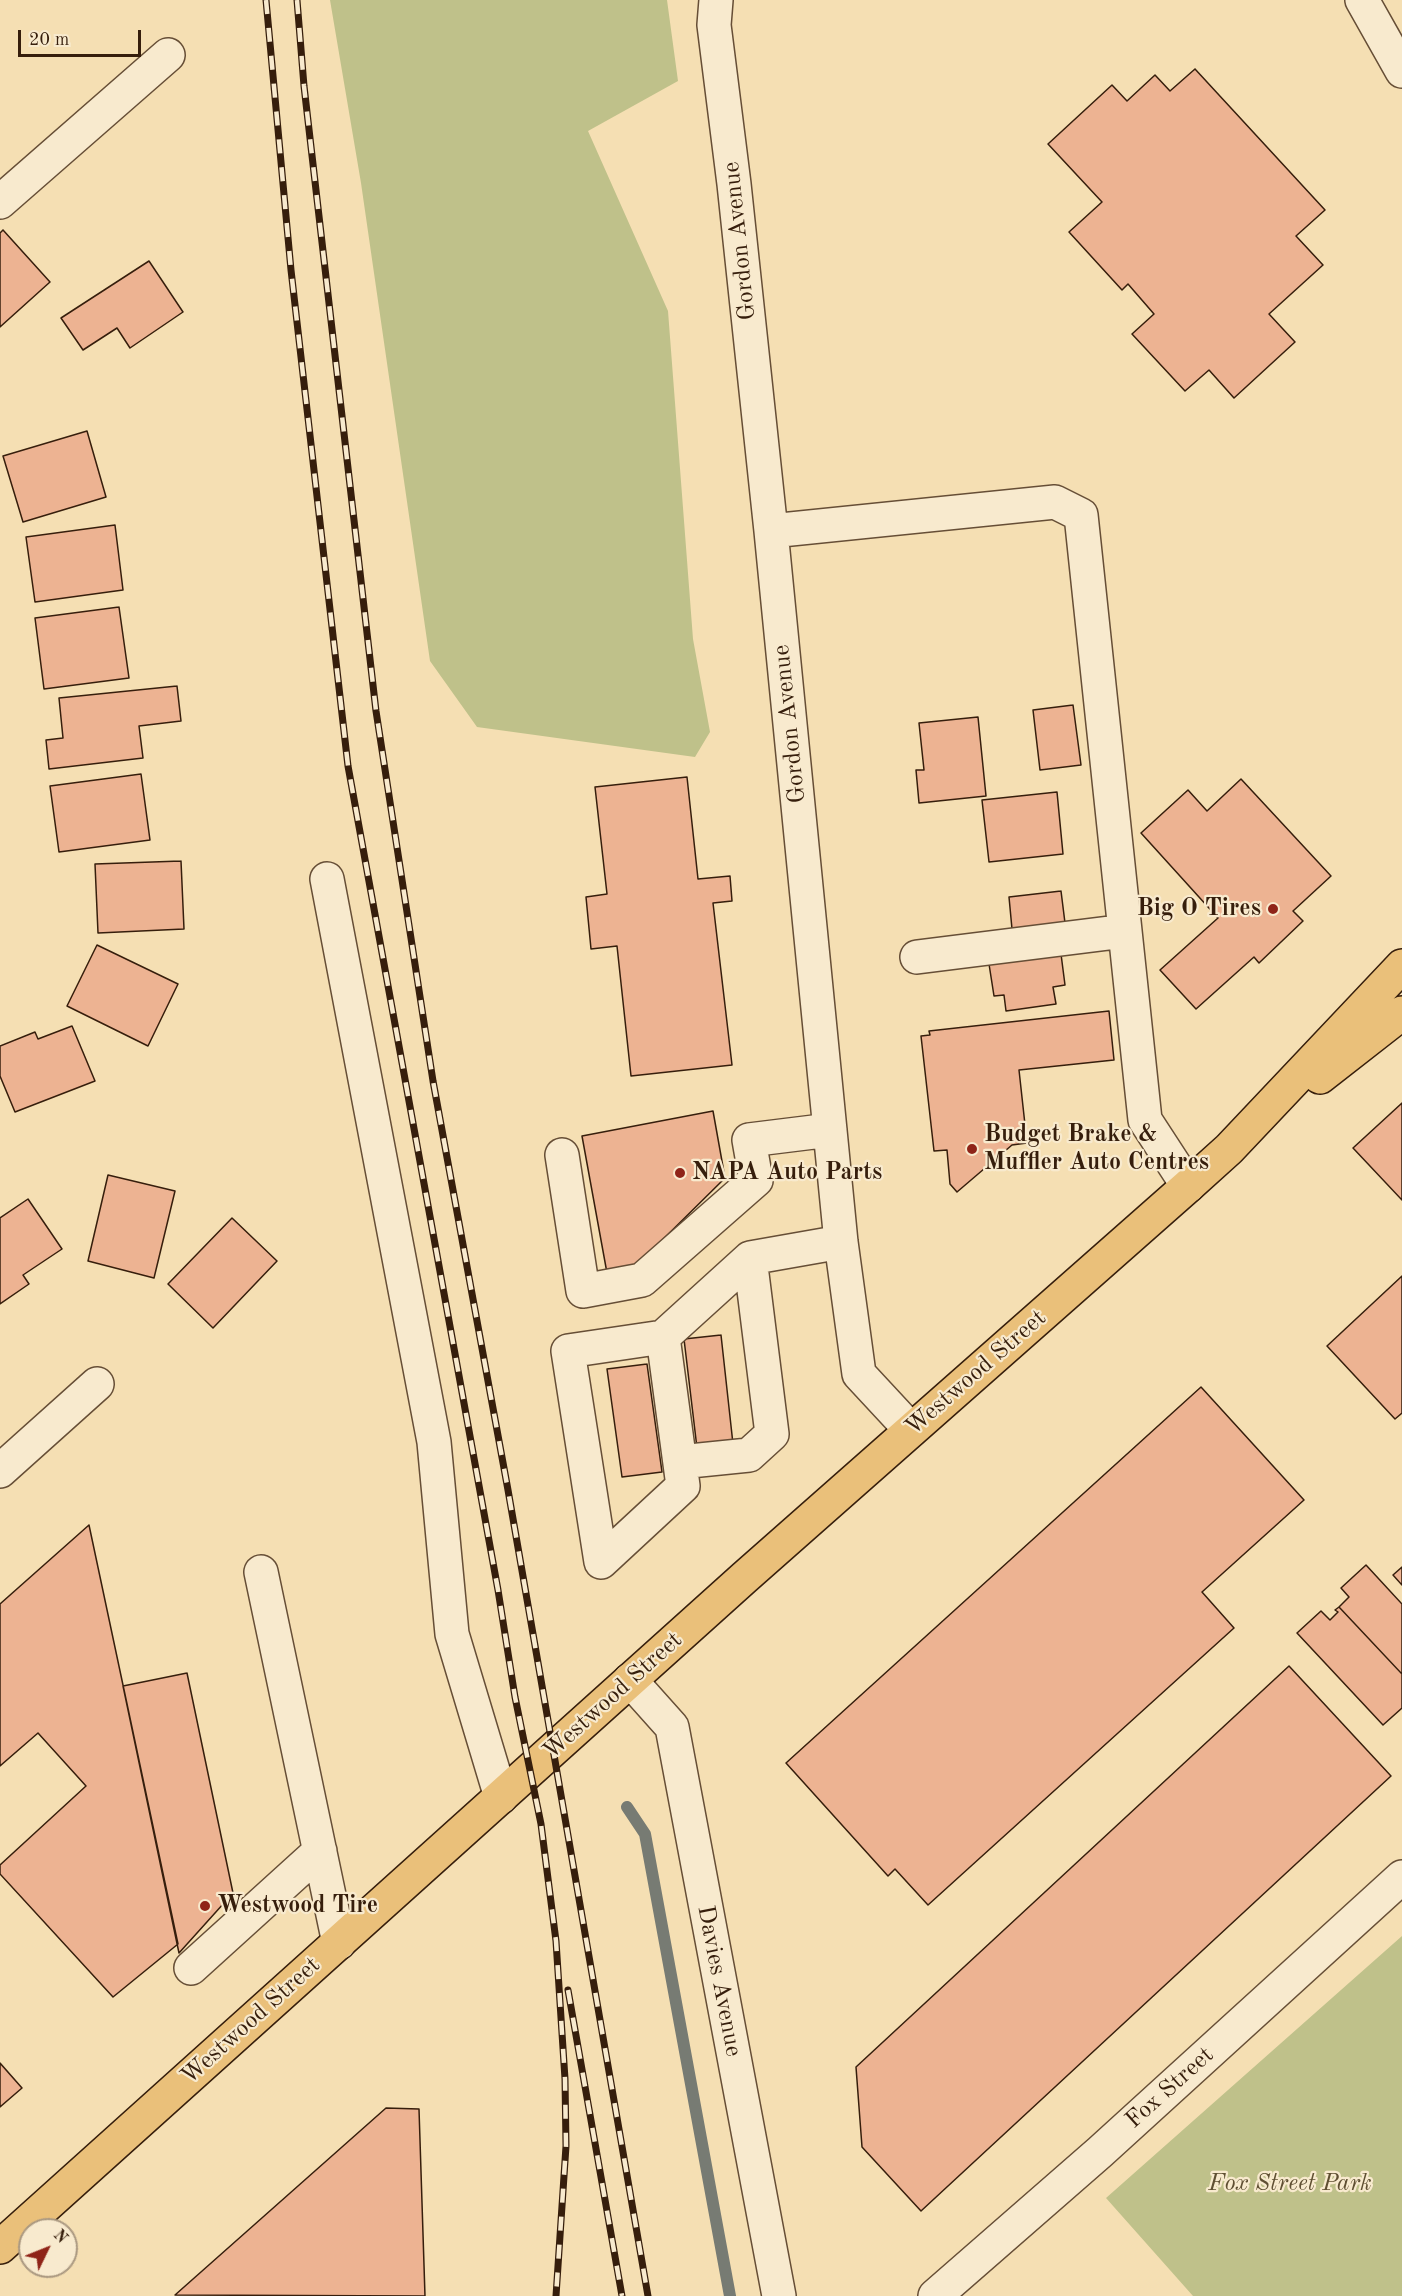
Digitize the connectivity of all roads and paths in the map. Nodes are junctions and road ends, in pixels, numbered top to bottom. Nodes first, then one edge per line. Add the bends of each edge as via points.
1 (716, 0) edge
2 (1362, 0) edge
3 (168, 55) dead end
4 (1402, 71) edge
5 (0, 202) edge
6 (771, 531) junction
7 (327, 879) dead end
8 (1125, 931) junction
9 (917, 957) dead end
10 (1402, 966) edge
11 (1402, 1012) edge
12 (830, 1130) junction
13 (1229, 1149) junction
14 (562, 1155) dead end
15 (1188, 1186) junction
16 (841, 1242) junction
17 (750, 1258) junction
18 (663, 1336) junction
19 (97, 1384) dead end
20 (910, 1430) junction
21 (680, 1462) junction
22 (0, 1471) edge
23 (261, 1572) dead end
24 (630, 1680) junction
25 (501, 1797) junction
26 (320, 1851) junction
27 (1402, 1877) edge
28 (339, 1942) junction
29 (191, 1968) dead end
30 (0, 2247) edge
31 (778, 2296) edge
32 (935, 2296) edge

1 - 6 street, Gordon Avenue via 714,25
2 - 4 street
3 - 5 street
6 - 8 street via 1055,502 1081,514
6 - 12 street, Gordon Avenue
7 - 25 street via 434,1442 452,1634
8 - 9 street
8 - 15 street via 1145,1120
10 - 13 main road, Westwood Street
11 - 13 main road, Westwood Street
12 - 14 street via 749,1140 756,1180 642,1280 583,1291
12 - 16 street, Gordon Avenue
13 - 15 main road, Westwood Street
15 - 20 main road, Westwood Street
16 - 17 street
16 - 20 street, Gordon Avenue via 860,1374
17 - 18 street
17 - 21 street via 772,1434 749,1455
18 - 21 street
18 - 21 street via 568,1351 602,1562 683,1486
19 - 22 street
20 - 24 main road, Westwood Street
23 - 26 street
24 - 25 main road, Westwood Street
24 - 31 street, Davies Avenue via 672,1727
25 - 28 main road, Westwood Street
26 - 28 street
26 - 29 street
27 - 32 street, Fox Street via 1100,2152
28 - 30 main road, Westwood Street

